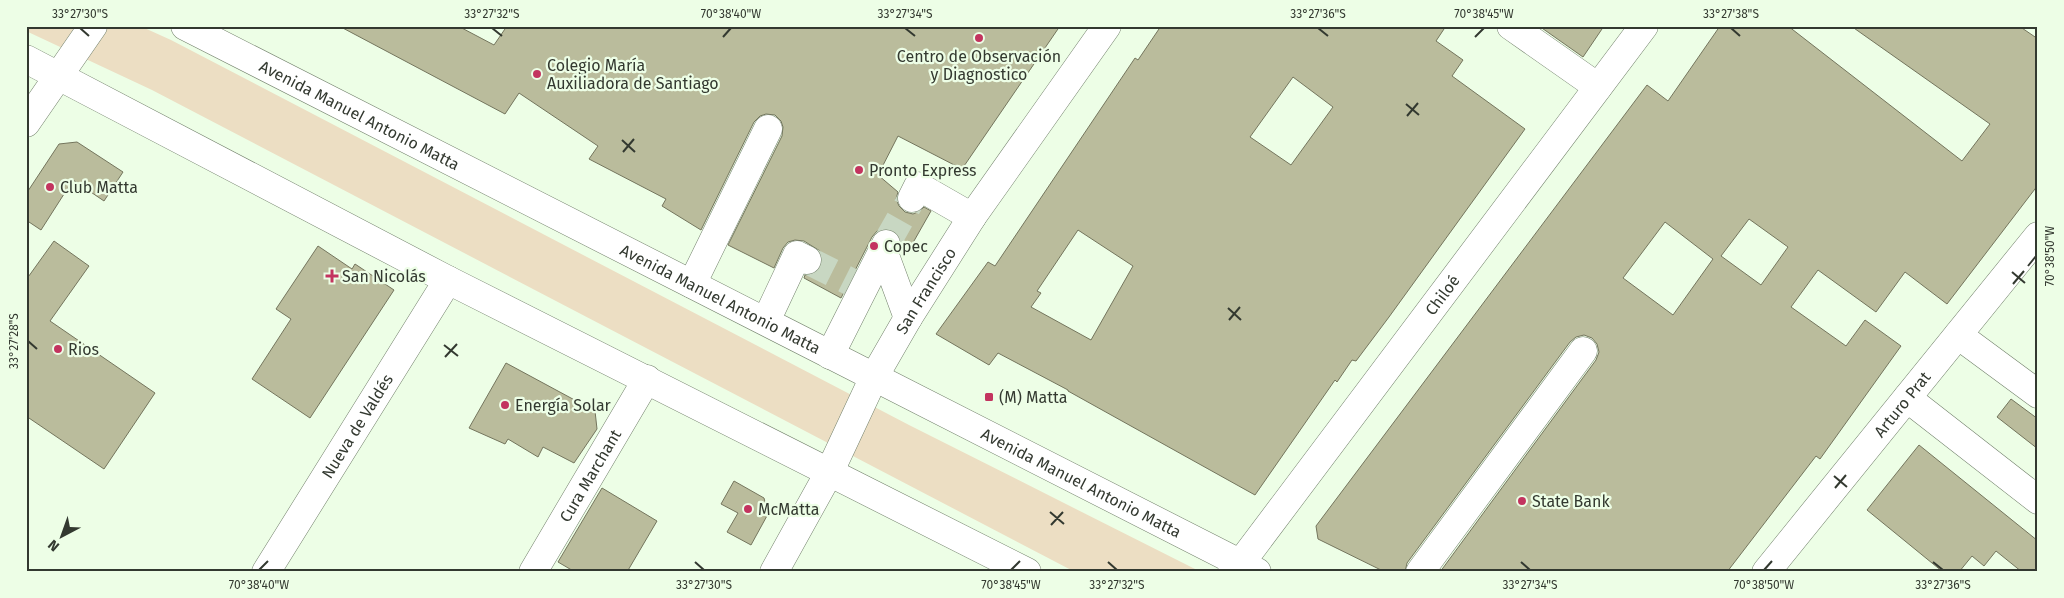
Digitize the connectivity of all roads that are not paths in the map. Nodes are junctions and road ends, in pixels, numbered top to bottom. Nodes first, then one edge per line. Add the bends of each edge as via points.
1 (93, 26) edge
2 (186, 26) edge
3 (1107, 26) edge
4 (1511, 26) edge
5 (1644, 26) edge
6 (26, 59) edge
7 (59, 76) junction
8 (1598, 87) junction
9 (26, 123) edge
10 (768, 129) dead end
11 (912, 198) tunnel mouth
12 (972, 217) junction
13 (2038, 236) edge
14 (807, 260) dead end
15 (448, 280) junction
16 (692, 284) junction
17 (908, 318) junction
18 (766, 321) junction
19 (1958, 334) junction
20 (1583, 351) dead end
21 (830, 355) junction
22 (874, 377) junction
23 (648, 379) junction
24 (2038, 394) edge
25 (1907, 398) junction
26 (830, 471) junction
27 (2038, 500) edge
28 (1243, 569) edge
29 (266, 572) edge
30 (533, 572) edge
31 (774, 572) edge
32 (1027, 572) edge
33 (1420, 572) edge
34 (1766, 572) edge

1 - 7 main road
2 - 16 main road, Avenida Manuel Antonio Matta
3 - 12 main road, San Francisco
4 - 8 main road
5 - 8 main road, Chiloé
6 - 7 main road
7 - 9 main road
7 - 15 main road
8 - 28 main road, Chiloé
10 - 16 main road
11 - 12 main road via 918,186
12 - 17 main road, San Francisco
13 - 19 main road, Arturo Prat
14 - 18 main road via 797,255
15 - 23 main road
15 - 29 main road, Nueva de Valdés
16 - 18 main road, Avenida Manuel Antonio Matta
17 - 21 main road via 885,247 857,285
17 - 22 main road, San Francisco
18 - 21 main road, Avenida Manuel Antonio Matta
19 - 24 main road
19 - 25 main road, Arturo Prat
20 - 33 main road
21 - 22 main road, Avenida Manuel Antonio Matta
22 - 26 main road, San Francisco
22 - 28 main road, Avenida Manuel Antonio Matta
23 - 26 main road
23 - 30 main road, Cura Marchant
25 - 27 main road
25 - 34 main road, Arturo Prat
26 - 31 main road, San Francisco
26 - 32 main road

